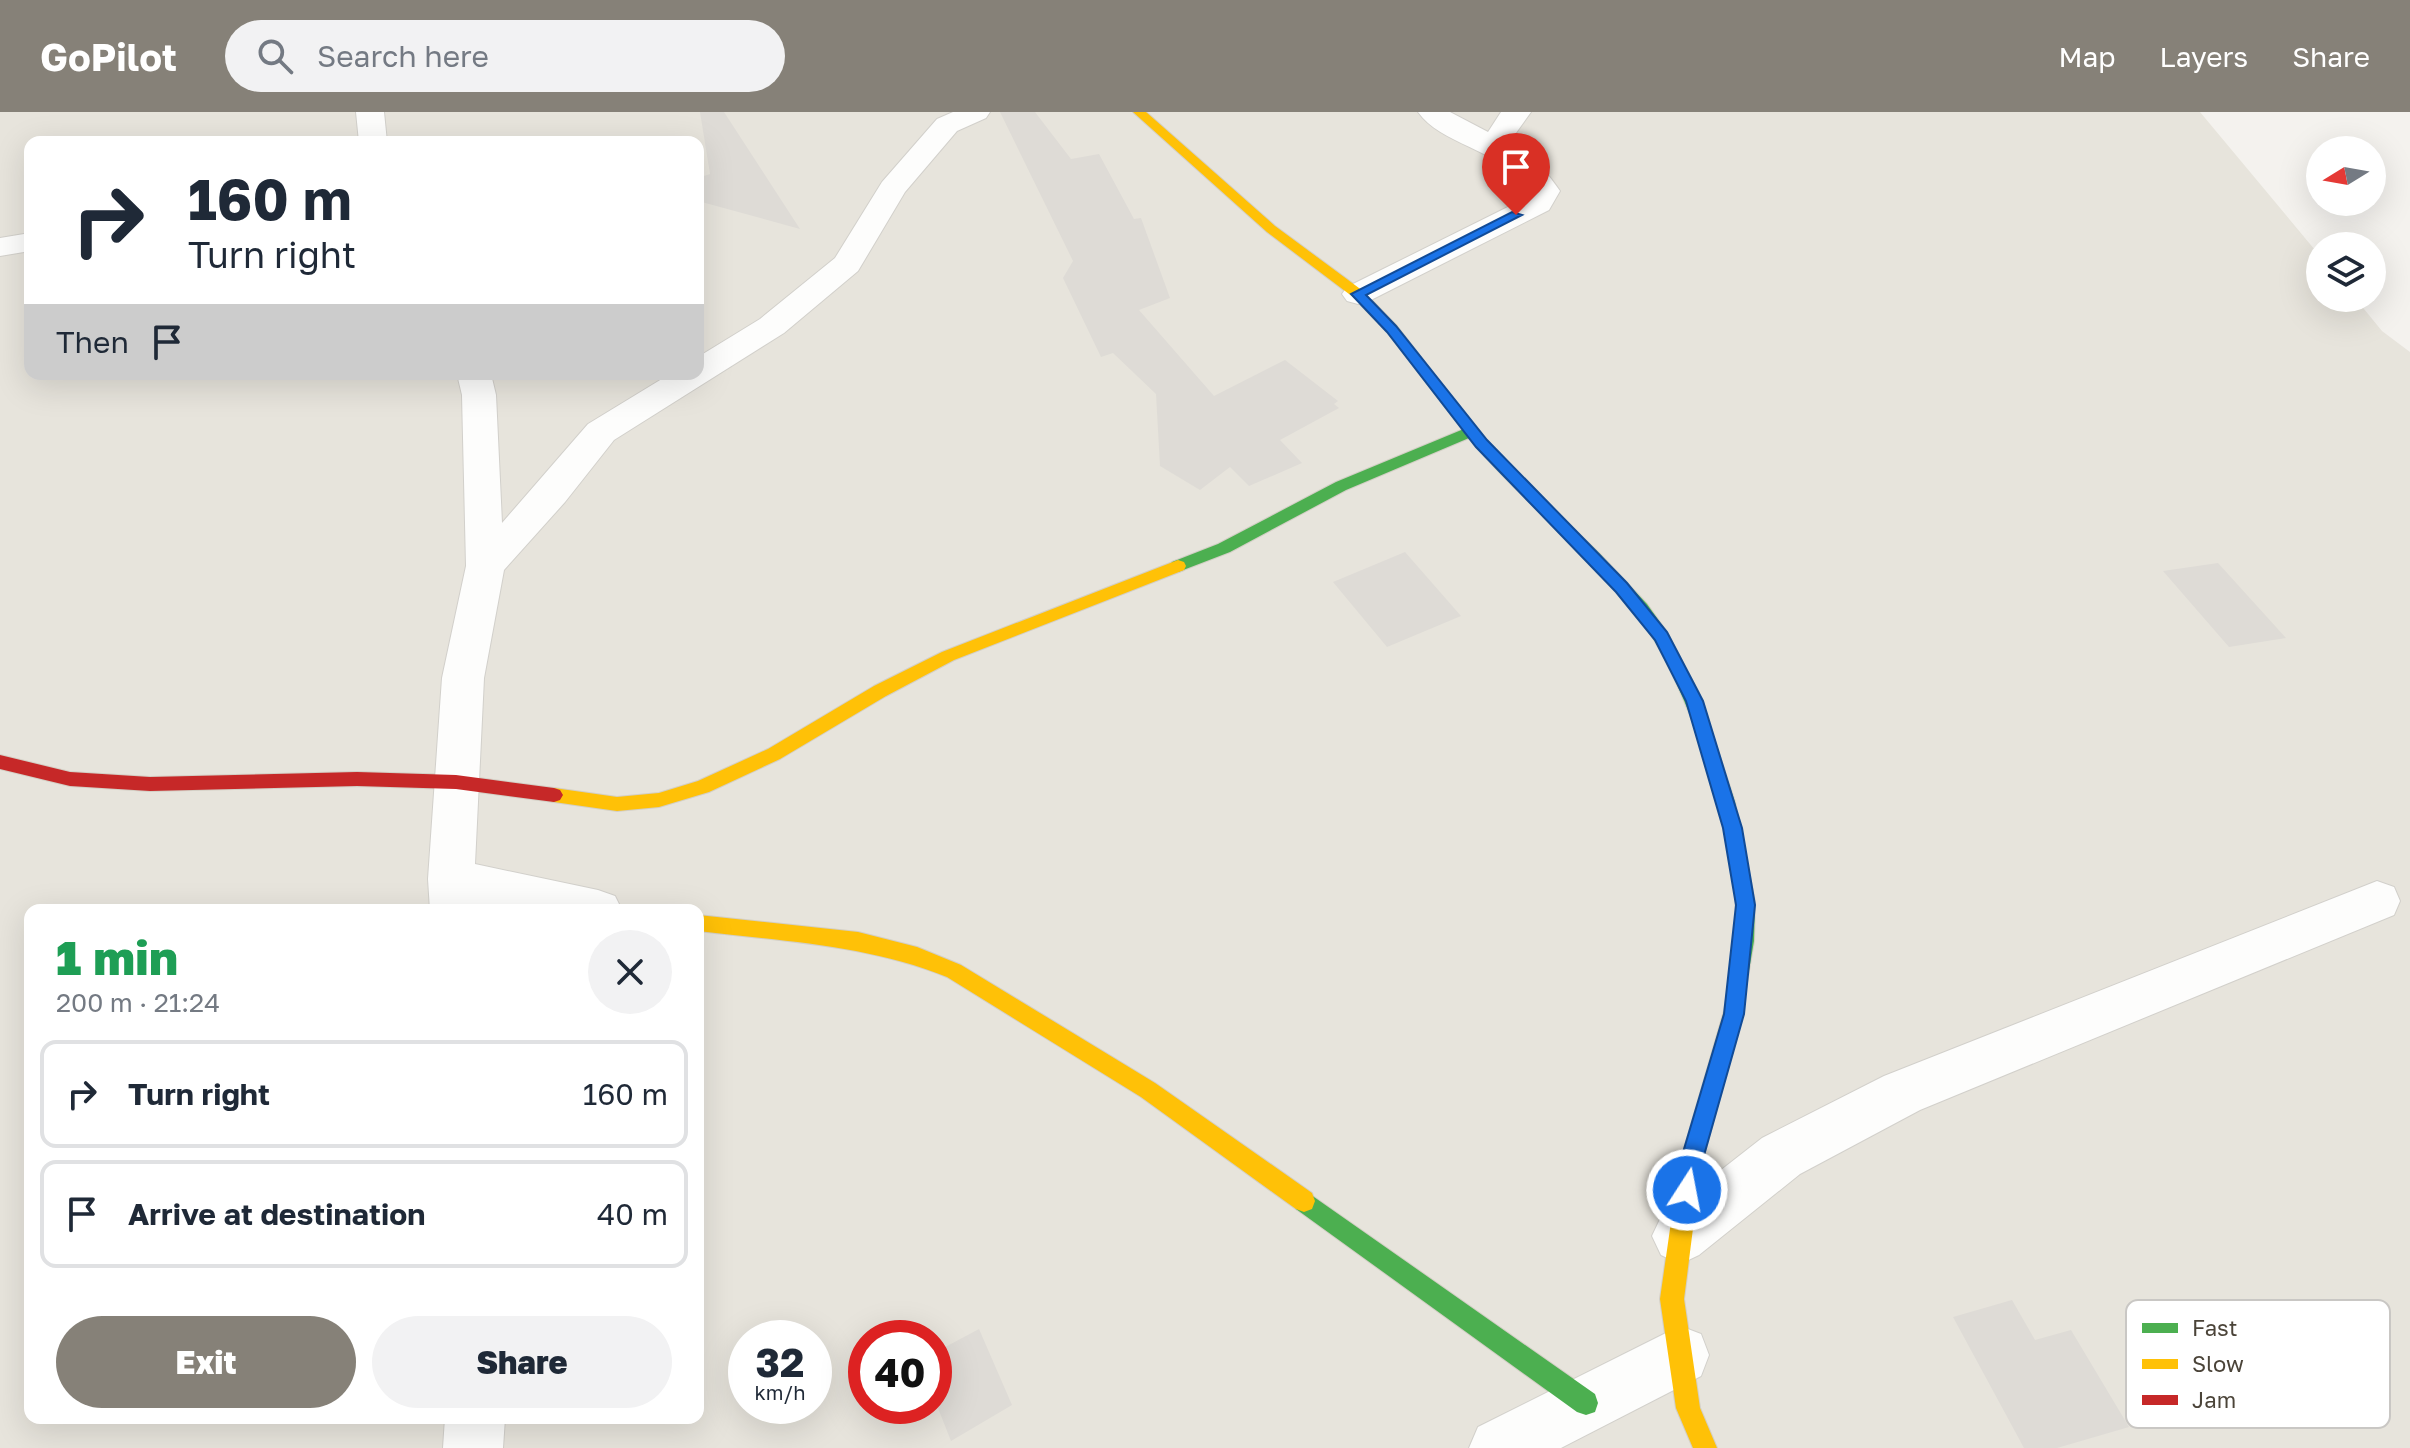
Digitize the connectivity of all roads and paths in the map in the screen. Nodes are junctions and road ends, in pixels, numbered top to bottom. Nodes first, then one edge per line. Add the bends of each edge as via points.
1 (370, 112) edge
2 (976, 112) edge
3 (1139, 112) edge
4 (1432, 112) edge
5 (1517, 112) edge
6 (372, 136) edge
7 (1515, 156) junction
8 (24, 243) edge
9 (0, 247) edge
10 (1358, 294) junction
11 (704, 368) edge
12 (475, 380) edge
13 (685, 380) edge
14 (1471, 431) junction
15 (485, 566) junction
16 (0, 762) edge
17 (456, 782) junction
18 (452, 894) edge
19 (2377, 901) dead end
20 (543, 904) edge
21 (704, 924) edge
22 (1680, 1236) junction
23 (1680, 1355) junction
24 (1586, 1403) junction
25 (475, 1424) edge
26 (473, 1448) edge
27 (1499, 1448) edge
28 (1705, 1448) edge

1 - 6 street
2 - 11 street via 947,125 892,188 847,264 772,326
3 - 10 street via 1271,229
4 - 7 street
5 - 7 street via 1502,133
7 - 10 street via 1545,191 1538,204
8 - 9 street
10 - 14 street
12 - 15 street
13 - 15 street via 601,432
14 - 17 street via 1341,486 1200,558 948,656 774,754 703,787 659,800 617,804
14 - 22 street via 1661,636 1694,701 1732,828 1746,905 1734,1014 1690,1166
15 - 17 street via 463,678
16 - 17 street via 70,779 150,784
17 - 18 street
18 - 20 street
19 - 22 street via 1902,1093 1781,1156
21 - 24 street via 858,941 954,971 1148,1090
22 - 23 street via 1672,1299
23 - 24 street
23 - 28 street via 1688,1408
24 - 27 street
25 - 26 street

